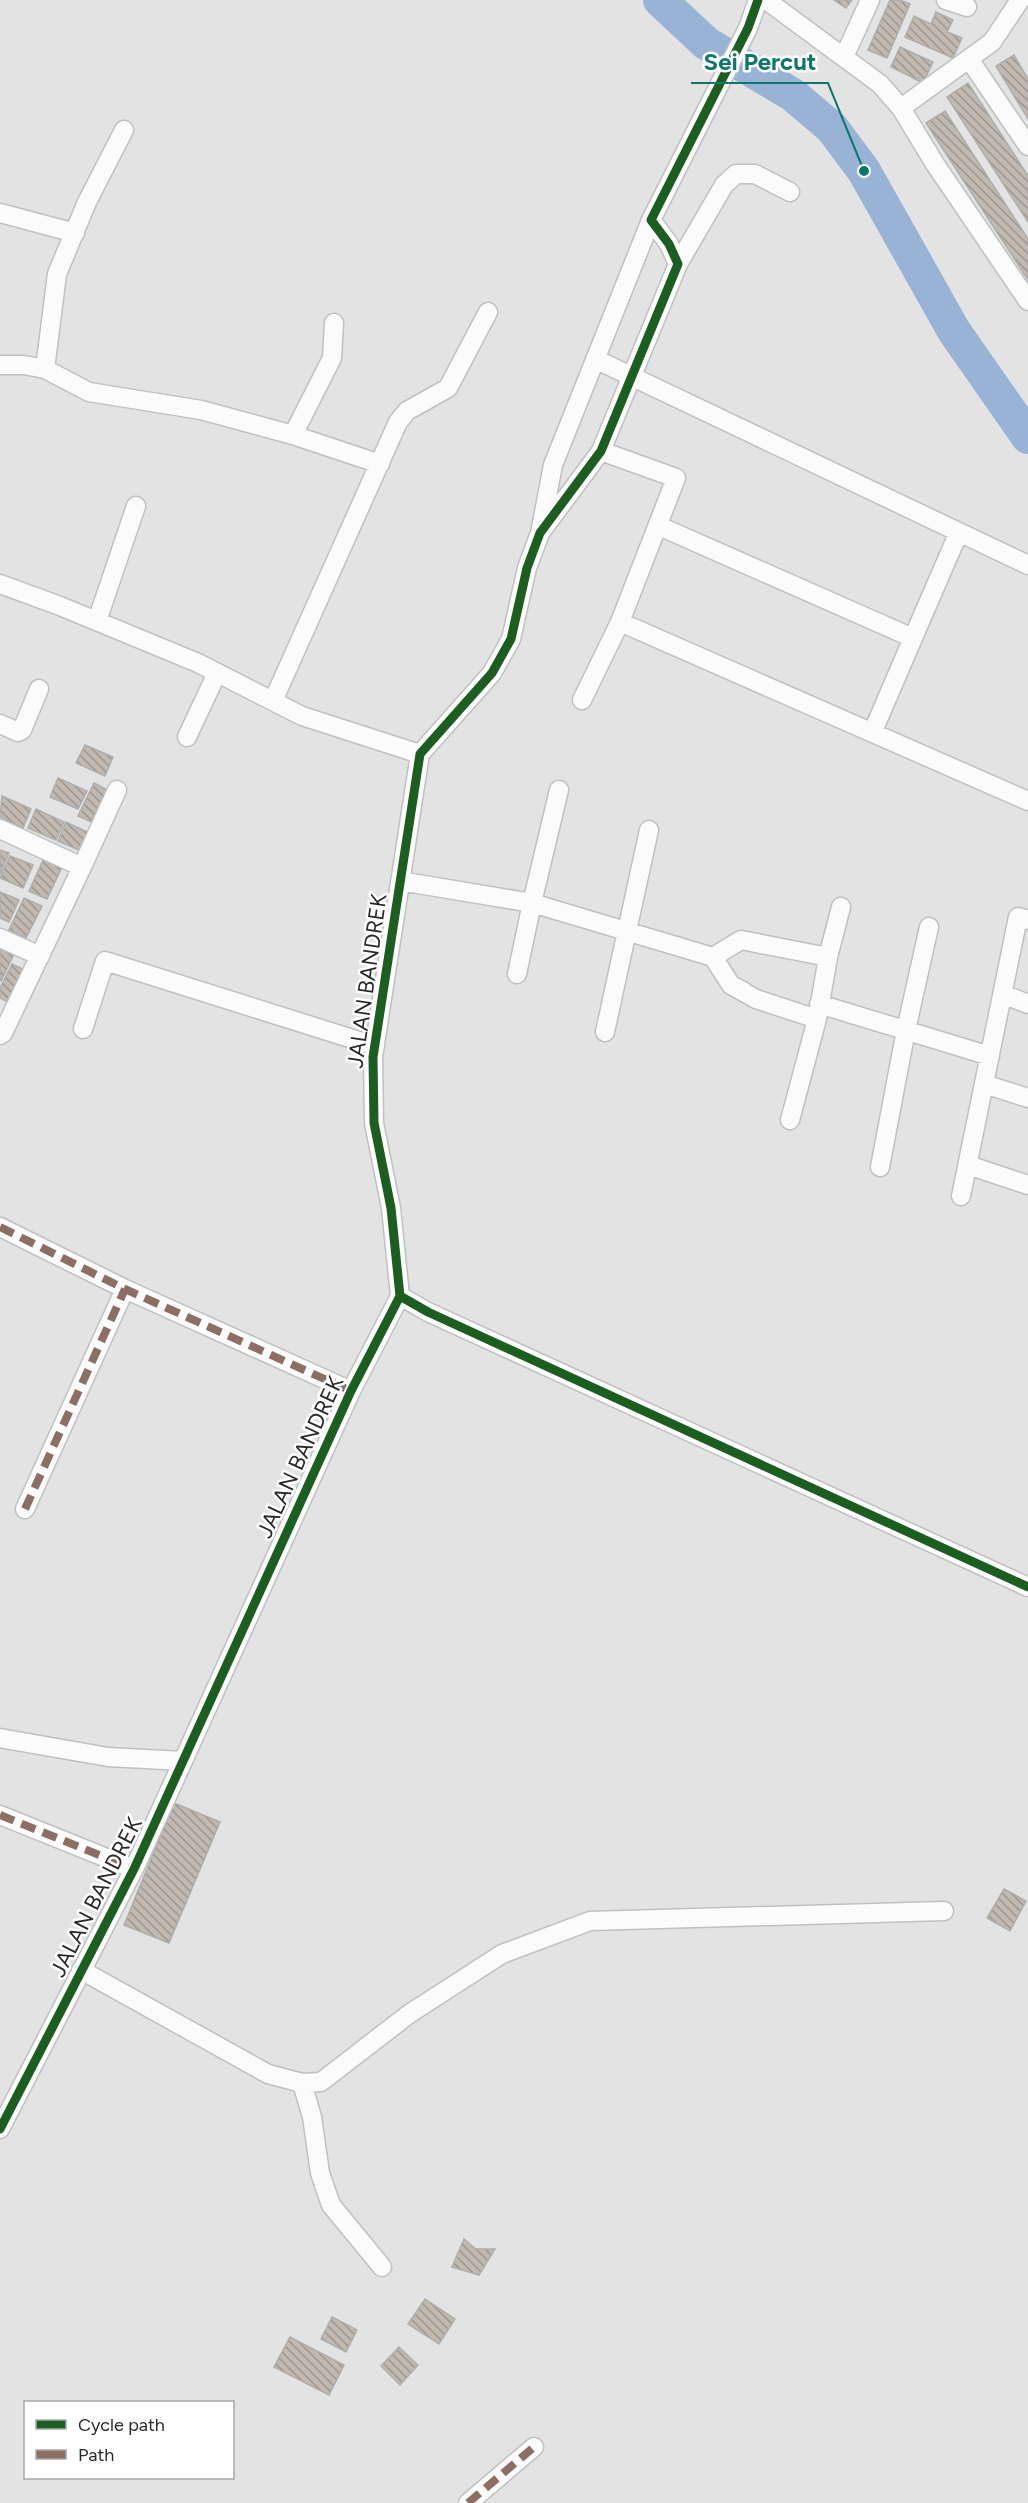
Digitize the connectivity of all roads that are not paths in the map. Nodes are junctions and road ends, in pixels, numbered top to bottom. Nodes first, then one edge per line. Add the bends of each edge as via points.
1 (758, 0) edge
2 (766, 0) edge
3 (870, 0) edge
4 (946, 0) edge
5 (1020, 0) edge
6 (967, 7) dead end
7 (844, 57) junction
8 (969, 59) junction
9 (901, 108) junction
10 (124, 130) dead end
11 (1028, 146) edge
12 (790, 192) dead end
13 (0, 213) edge
14 (651, 220) junction
15 (75, 233) junction
16 (678, 264) junction
17 (1028, 301) edge
18 (488, 312) dead end
19 (334, 323) dead end
20 (595, 359) junction
21 (0, 365) edge
22 (45, 369) junction
23 (632, 379) junction
24 (293, 435) junction
25 (601, 451) junction
26 (380, 464) junction
27 (136, 506) dead end
28 (659, 526) junction
29 (540, 533) junction
30 (958, 534) junction
31 (1028, 566) edge
32 (0, 584) edge
33 (97, 621) junction
34 (620, 622) junction
35 (914, 638) junction
36 (216, 673) junction
37 (39, 689) dead end
38 (582, 700) dead end
39 (273, 701) junction
40 (0, 724) edge
41 (873, 731) junction
42 (187, 737) dead end
43 (420, 754) junction
44 (117, 790) dead end
45 (559, 790) dead end
46 (1028, 801) edge
47 (0, 829) edge
48 (650, 830) dead end
49 (82, 867) junction
50 (400, 881) junction
51 (532, 903) junction
52 (841, 907) dead end
53 (1028, 920) edge
54 (929, 927) dead end
55 (627, 933) junction
56 (0, 938) edge
57 (40, 956) junction
58 (713, 957) junction
59 (828, 957) junction
60 (517, 974) dead end
61 (1003, 994) junction
62 (1028, 1004) edge
63 (818, 1012) junction
64 (83, 1029) dead end
65 (906, 1030) junction
66 (605, 1032) dead end
67 (0, 1035) edge
68 (375, 1046) junction
69 (990, 1056) junction
70 (984, 1084) junction
71 (1028, 1098) edge
72 (790, 1120) dead end
73 (968, 1166) junction
74 (880, 1167) dead end
75 (1028, 1185) edge
76 (961, 1196) dead end
77 (0, 1227) edge
78 (125, 1289) junction
79 (400, 1296) junction
80 (351, 1391) junction
81 (25, 1509) dead end
82 (1028, 1587) edge
83 (0, 1738) edge
84 (183, 1761) junction
85 (0, 1815) edge
86 (134, 1869) junction
87 (944, 1911) dead end
88 (81, 1970) junction
89 (302, 2083) junction
90 (4, 2109) edge
91 (0, 2129) edge
92 (382, 2267) dead end
93 (534, 2447) dead end
94 (468, 2503) edge

1 - 14 street via 748,28
2 - 7 street
3 - 7 street
4 - 6 street
5 - 8 street via 992,42
7 - 9 street via 880,84
8 - 9 street
8 - 11 street
9 - 17 street
10 - 15 street
12 - 16 street via 755,174 736,174 724,185
13 - 15 street
14 - 16 street
14 - 20 street
15 - 22 street via 57,274
16 - 23 street
18 - 26 street via 448,388 407,411 398,422
19 - 24 street via 332,358
20 - 23 street
20 - 29 street via 553,465
21 - 22 street
22 - 24 street via 89,392 201,410
23 - 25 street
23 - 30 street
24 - 26 street
25 - 28 street via 676,478
25 - 29 street
26 - 39 street
27 - 33 street
28 - 34 street
28 - 35 street
29 - 43 street via 527,568 511,639 492,672
30 - 31 street
30 - 35 street
32 - 33 street
33 - 36 street
34 - 38 street
34 - 41 street
35 - 41 street
36 - 39 street
36 - 42 street
37 - 40 street via 22,730
39 - 43 street via 302,716
41 - 46 street
43 - 50 street, JALAN BANDREK
44 - 49 street
45 - 51 street
47 - 49 street
48 - 55 street
49 - 57 street
50 - 51 street
50 - 68 street, JALAN BANDREK
51 - 55 street
51 - 60 street
52 - 59 street
53 - 61 street via 1018,917
54 - 65 street
55 - 58 street
55 - 66 street
56 - 57 street
57 - 67 street
58 - 59 street via 741,940
58 - 63 street via 737,988 756,999
59 - 63 street
61 - 62 street
61 - 69 street
63 - 65 street
63 - 72 street
64 - 68 street via 105,961
65 - 69 street
65 - 74 street
68 - 79 street, JALAN BANDREK via 374,1123 391,1208
69 - 70 street
70 - 71 street
70 - 73 street
73 - 75 street
73 - 76 street
77 - 78 street
78 - 80 street
78 - 81 street
79 - 80 street, JALAN BANDREK
79 - 82 street
80 - 84 street, JALAN BANDREK
83 - 84 street via 108,1757
84 - 86 street, JALAN BANDREK
85 - 86 street
86 - 88 street, JALAN BANDREK
87 - 89 street via 590,1921 502,1954 410,2014 321,2082
88 - 89 street via 268,2074
88 - 90 street, JALAN BANDREK
89 - 92 street via 312,2117 320,2173 331,2205
90 - 91 street, JALAN BANDREK
93 - 94 street

